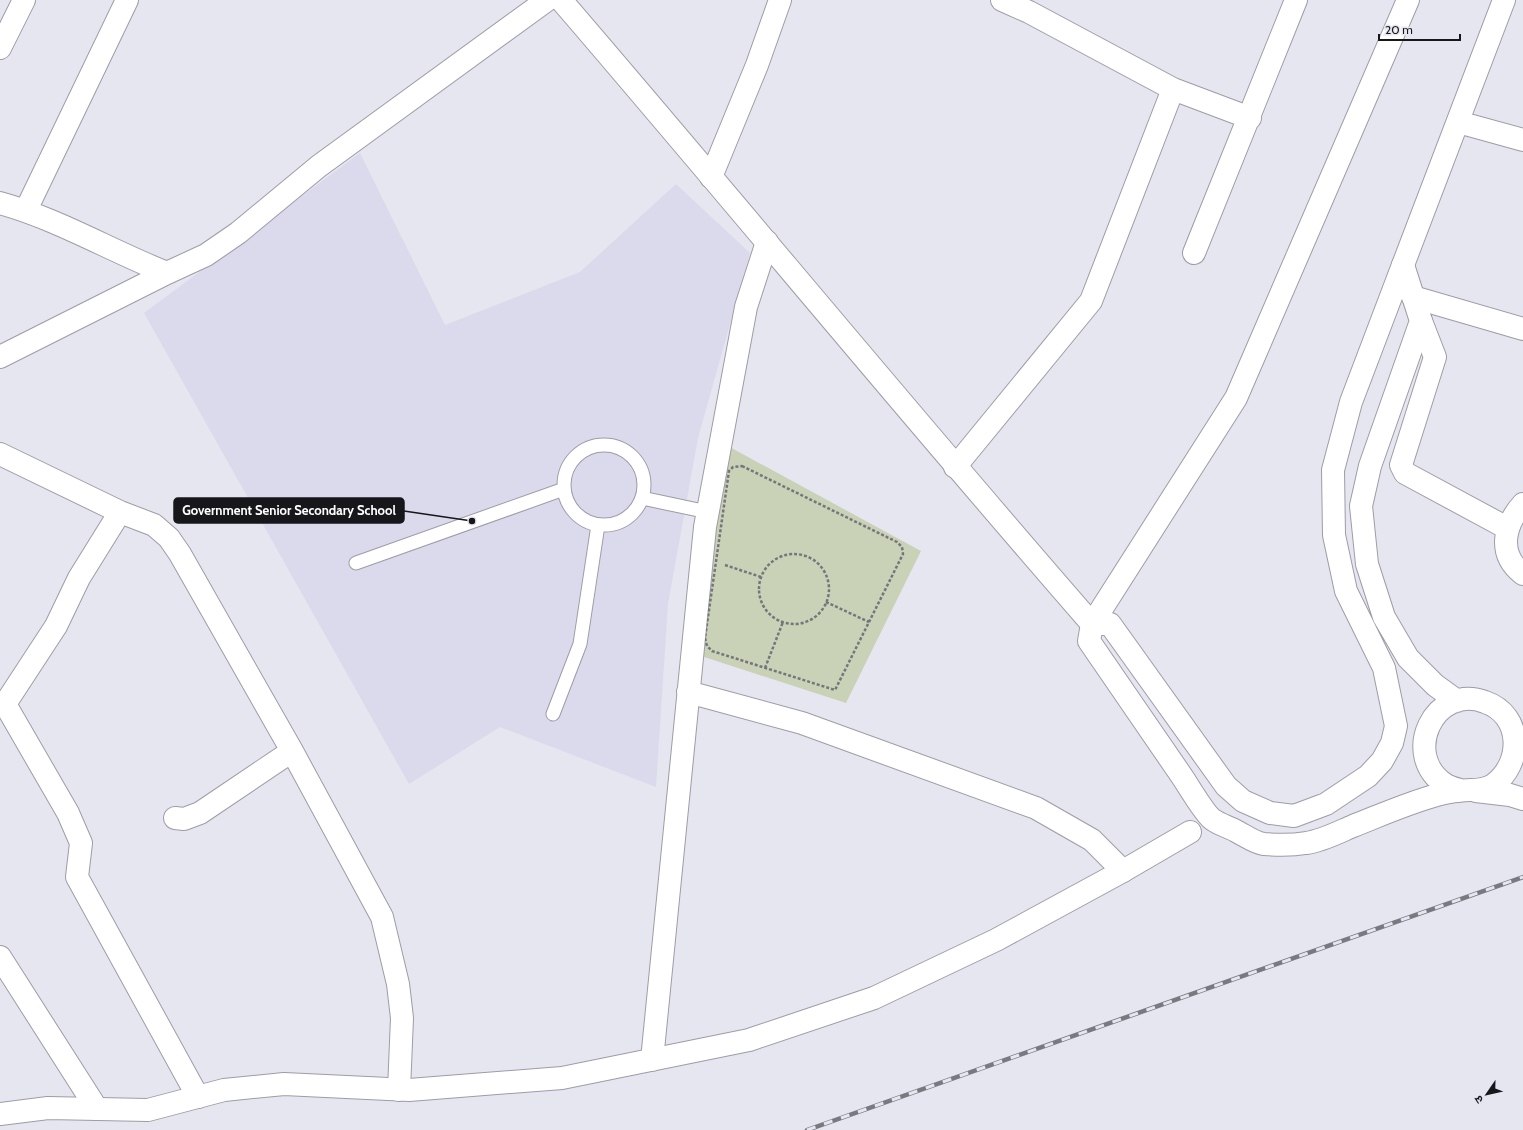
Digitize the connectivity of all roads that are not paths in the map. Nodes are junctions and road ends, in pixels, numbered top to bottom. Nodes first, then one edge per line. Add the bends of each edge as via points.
1 (24, 0) edge
2 (127, 0) edge
3 (547, 0) edge
4 (561, 0) edge
5 (780, 0) edge
6 (1002, 0) edge
7 (1296, 0) edge
8 (1408, 0) edge
9 (1504, 0) edge
10 (0, 48) edge
11 (1173, 89) junction
12 (1250, 118) junction
13 (1458, 122) junction
14 (1523, 140) edge
15 (711, 177) junction
16 (0, 203) edge
17 (26, 210) junction
18 (768, 242) junction
19 (1194, 253) dead end
20 (1403, 265) junction
21 (167, 273) junction
22 (1413, 297) junction
23 (1421, 321) junction
24 (1523, 329) edge
25 (0, 357) edge
26 (0, 454) edge
27 (955, 467) junction
28 (564, 489) junction
29 (642, 498) junction
30 (1523, 504) edge
31 (120, 512) junction
32 (708, 512) junction
33 (598, 525) junction
34 (1507, 528) junction
35 (356, 562) dead end
36 (1523, 574) edge
37 (1092, 624) junction
38 (688, 692) junction
39 (1457, 701) junction
40 (553, 714) dead end
41 (1394, 735) junction
42 (1425, 737) junction
43 (1520, 737) edge
44 (292, 751) junction
45 (1468, 791) junction
46 (1523, 799) edge
47 (175, 818) dead end
48 (1190, 832) dead end
49 (1123, 871) junction
50 (0, 957) edge
51 (652, 1060) junction
52 (399, 1090) junction
53 (198, 1097) junction
54 (97, 1109) junction
55 (0, 1114) edge

1 - 10 street
2 - 17 street
3 - 21 street via 319,166 238,233 206,255
4 - 15 street
5 - 15 street via 757,65
6 - 11 street
7 - 12 street
8 - 37 street via 1236,398
9 - 13 street
11 - 12 street
11 - 27 street via 1091,300
12 - 19 street
13 - 14 street
13 - 20 street
15 - 18 street
16 - 17 street
17 - 21 street
18 - 27 street
18 - 32 street via 746,307
20 - 22 street
20 - 41 street via 1350,402 1333,470 1334,535 1346,592 1384,668 1396,726
21 - 25 street
22 - 23 street
22 - 24 street
23 - 34 street via 1435,357 1401,465 1405,473
23 - 39 street via 1370,466 1361,506 1363,528 1367,564 1384,617 1408,658 1435,685
26 - 31 street
27 - 37 street
28 - 29 lane via 567,470 577,454 600,444 613,445 635,458 642,470
28 - 33 lane via 567,502 575,513
28 - 35 lane
29 - 32 lane
29 - 33 lane via 635,510 625,519 612,524
30 - 34 street via 1513,515
31 - 44 street via 154,525 169,538
31 - 53 street via 79,578 56,626 5,704 68,813 81,843 77,877
32 - 38 street
33 - 40 lane via 580,644
34 - 36 street via 1509,557
37 - 41 street via 1110,624 1226,786 1243,801 1270,813 1294,816 1326,804 1368,776 1382,761
37 - 45 street via 1089,641 1211,819 1262,844 1307,844 1437,795
38 - 49 street via 802,723 1036,808 1092,840
38 - 51 street
39 - 42 street via 1443,707 1432,718 1425,731
39 - 43 street via 1472,699 1486,702 1498,709
41 - 42 street
42 - 45 street via 1427,762 1434,775 1446,785
43 - 45 street via 1512,764 1503,777 1491,786
44 - 47 street via 200,813 184,819
44 - 52 street via 382,917 398,984 401,1011
45 - 46 street via 1510,795
48 - 49 street
49 - 51 street via 996,940 874,998 749,1040
50 - 54 street
51 - 52 street via 562,1078
52 - 53 street via 284,1084 224,1090
53 - 54 street via 148,1110
54 - 55 street via 48,1108

